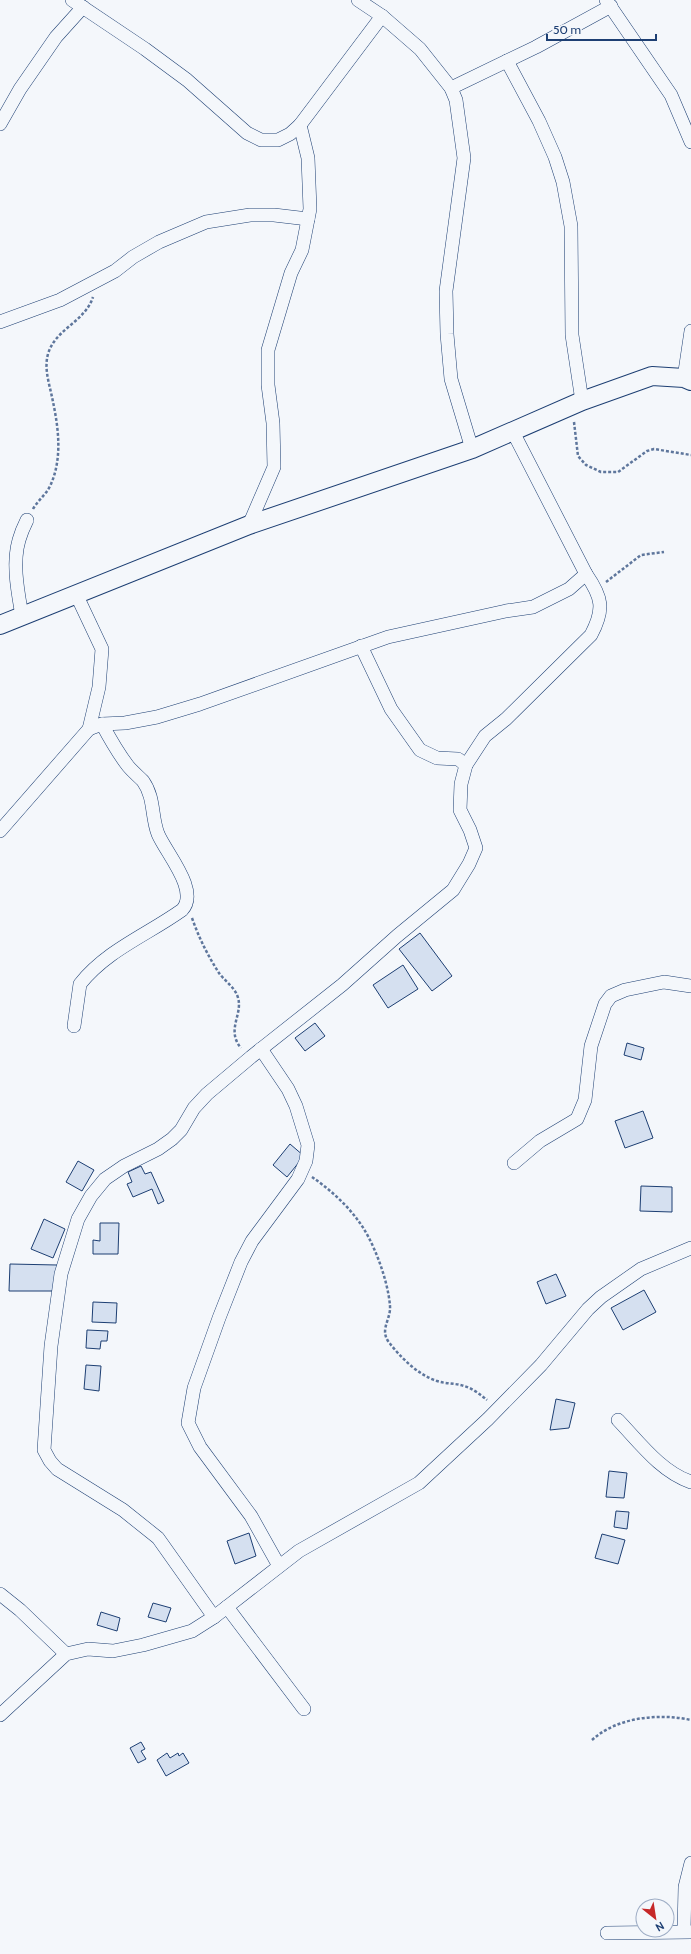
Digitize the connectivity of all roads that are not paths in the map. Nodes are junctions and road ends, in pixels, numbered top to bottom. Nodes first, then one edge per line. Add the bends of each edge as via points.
1 (358, 0) edge
2 (608, 3) edge
3 (77, 4) edge
4 (382, 16) junction
5 (507, 61) junction
6 (451, 88) junction
7 (0, 124) edge
8 (300, 125) junction
9 (691, 142) edge
10 (308, 220) junction
11 (0, 322) edge
12 (691, 331) edge
13 (688, 379) edge
14 (577, 404) junction
15 (513, 432) junction
16 (472, 449) junction
17 (27, 520) road end
18 (249, 525) junction
19 (586, 574) junction
20 (77, 596) junction
21 (22, 616) junction
22 (0, 625) edge
23 (361, 646) junction
24 (102, 724) junction
25 (89, 729) junction
26 (466, 765) junction
27 (0, 831) edge
28 (691, 986) edge
29 (74, 1026) dead end
30 (256, 1053) junction
31 (514, 1163) dead end
32 (691, 1248) edge
33 (618, 1420) dead end
34 (691, 1482) edge
35 (279, 1566) junction
36 (0, 1594) edge
37 (227, 1607) junction
38 (214, 1617) junction
39 (66, 1654) junction
40 (304, 1708) dead end
41 (0, 1715) edge
42 (691, 1863) edge
43 (687, 1932) edge
44 (607, 1933) dead end

1 - 4 street
2 - 5 street via 557,36
2 - 9 street via 671,95
3 - 7 street via 20,89
3 - 8 street via 187,80 254,137 260,140 278,140
4 - 6 street via 420,49
4 - 8 street
5 - 6 street
5 - 14 street via 539,121 563,182 571,226 572,335
6 - 16 street via 456,100 464,158 446,291 448,334 451,379
8 - 10 street via 311,183
10 - 11 street via 274,215 250,215 206,222 159,242 133,257 116,271 60,300
10 - 18 street via 302,250 291,273 268,350 274,467
12 - 13 street
13 - 14 street via 652,376
14 - 15 street
15 - 16 street
15 - 19 street
16 - 18 street
17 - 21 street via 18,541 16,583
18 - 20 street
19 - 23 street via 569,589 533,607 436,626
19 - 26 street via 596,590 600,604 599,620 591,635 506,719 485,736
20 - 21 street
20 - 25 street via 102,649 99,687
21 - 22 street
23 - 24 street via 157,718
23 - 26 street via 391,709 420,750 436,758 458,759
24 - 25 street
24 - 29 street via 129,767 143,782 152,800 158,833 178,869 188,898 186,905 166,921 110,955 84,979 80,984
25 - 27 street
26 - 30 street via 461,784 460,810 476,848 453,890 342,985
28 - 31 street via 664,982 625,990 611,996 605,1004 591,1046 586,1100 577,1119 540,1141
30 - 35 street via 288,1089 296,1106 308,1145 306,1161 286,1196 252,1241 241,1262 194,1388 188,1423 200,1447 251,1516
30 - 38 street via 207,1094 172,1140 124,1166 105,1180 91,1196 78,1219 61,1274 55,1305 44,1440 44,1450 58,1469 123,1510 158,1538
32 - 35 street via 641,1269 601,1297 541,1365 419,1483 299,1551
33 - 34 street via 654,1458 681,1478
35 - 37 street
36 - 39 street
37 - 38 street
37 - 40 street
38 - 39 street via 192,1631 143,1645 113,1651 88,1649
39 - 41 street
42 - 43 street via 685,1887
43 - 44 street

